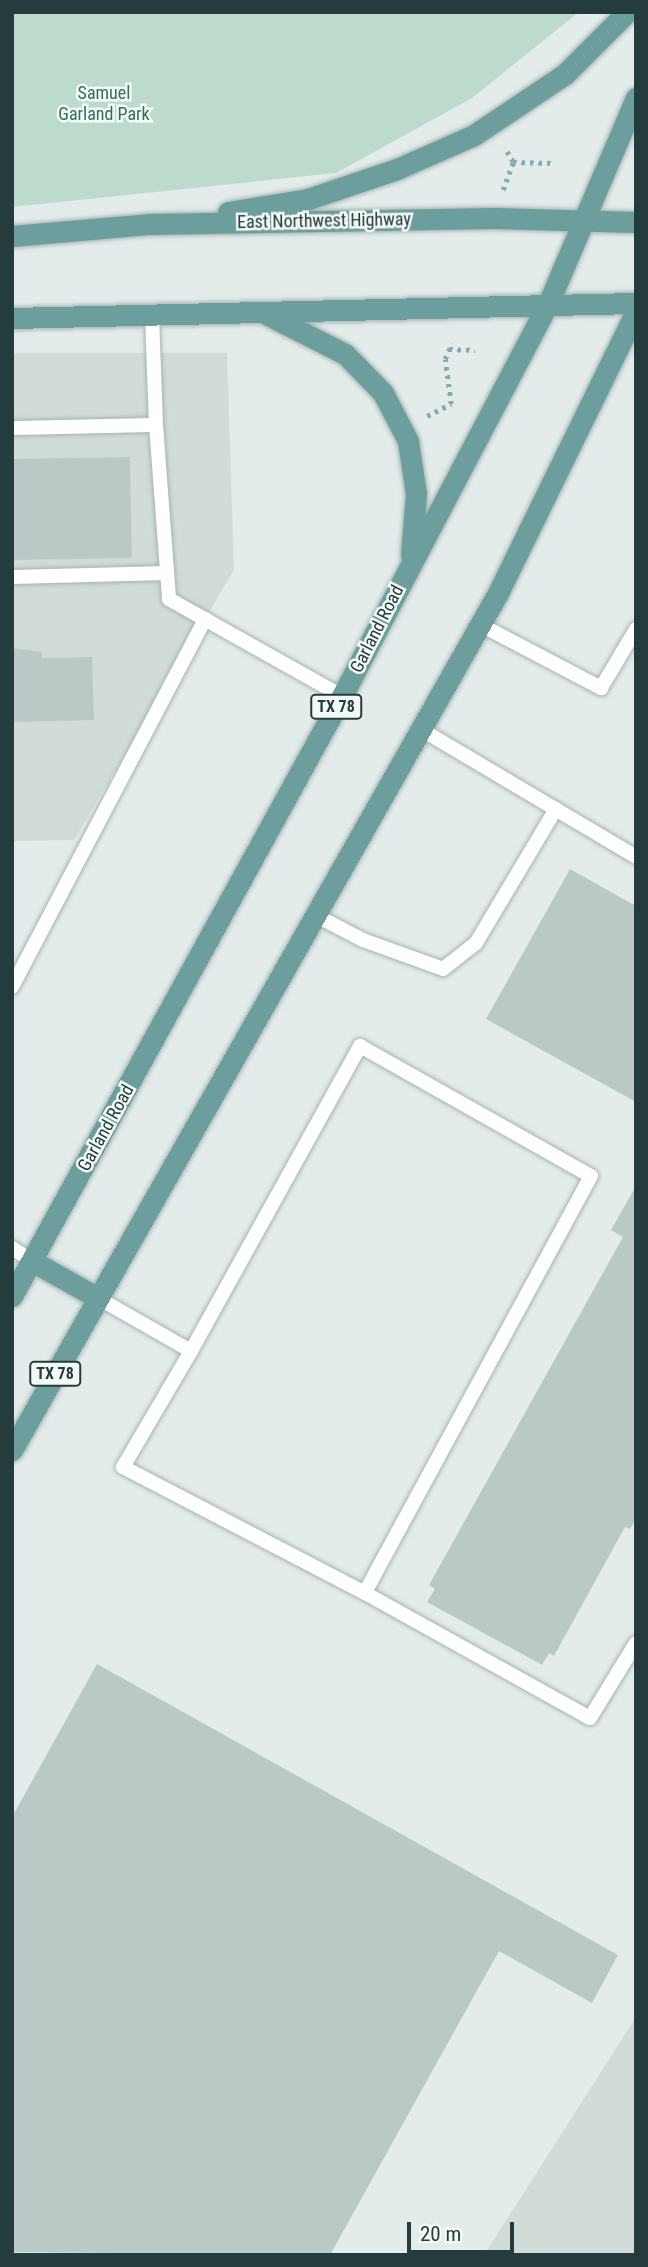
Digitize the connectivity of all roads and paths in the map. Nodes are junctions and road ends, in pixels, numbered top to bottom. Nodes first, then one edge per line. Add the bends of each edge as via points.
1 (627, 12) edge
2 (636, 98) edge
3 (500, 140) dead end
4 (513, 162) junction
5 (554, 163) dead end
6 (500, 199) dead end
7 (587, 221) junction
8 (636, 222) edge
9 (150, 224) junction
10 (12, 236) edge
11 (636, 303) edge
12 (548, 304) junction
13 (636, 311) edge
14 (262, 312) junction
15 (152, 314) junction
16 (12, 318) edge
17 (452, 343) dead end
18 (449, 349) junction
19 (475, 350) dead end
20 (414, 422) dead end
21 (156, 425) junction
22 (12, 428) edge
23 (410, 564) junction
24 (167, 573) junction
25 (12, 577) edge
26 (205, 619) junction
27 (481, 625) junction
28 (636, 629) edge
29 (342, 696) junction
30 (419, 728) junction
31 (556, 809) junction
32 (636, 857) edge
33 (315, 915) junction
34 (12, 988) edge
35 (12, 1248) edge
36 (32, 1261) junction
37 (12, 1296) edge
38 (98, 1298) junction
39 (191, 1350) junction
40 (12, 1450) edge
41 (365, 1593) junction
42 (636, 1643) edge

1 - 9 main road via 565,74 463,140 397,169 308,199
2 - 7 main road, Garland Road / TX 78
3 - 4 path
4 - 5 path
4 - 6 path
7 - 8 main road, East Northwest Highway
7 - 9 main road, East Northwest Highway
7 - 12 main road, Garland Road / TX 78
9 - 10 main road, East Northwest Highway
11 - 12 main road
12 - 14 main road
12 - 23 main road, Garland Road / TX 78
13 - 27 main road, TX 78
14 - 15 main road
14 - 23 main road via 345,354 383,393 408,441 416,494
15 - 16 main road
15 - 21 lane
17 - 18 path
18 - 19 path
18 - 20 path via 451,404
21 - 22 lane
21 - 24 lane
23 - 29 main road, Garland Road / TX 78
24 - 25 lane
24 - 26 lane via 169,599
26 - 29 lane
26 - 34 lane
27 - 28 lane via 601,688
27 - 30 main road, TX 78
29 - 36 main road, Garland Road / TX 78
30 - 31 lane
30 - 33 main road, TX 78
31 - 32 lane
31 - 33 lane via 476,943 443,969 363,940
33 - 38 main road, TX 78
35 - 36 lane
36 - 37 main road, Garland Road / TX 78
36 - 38 main road
38 - 39 lane
38 - 40 main road, TX 78
39 - 41 lane via 123,1467
39 - 41 lane via 360,1046 591,1177
41 - 42 lane via 590,1718

